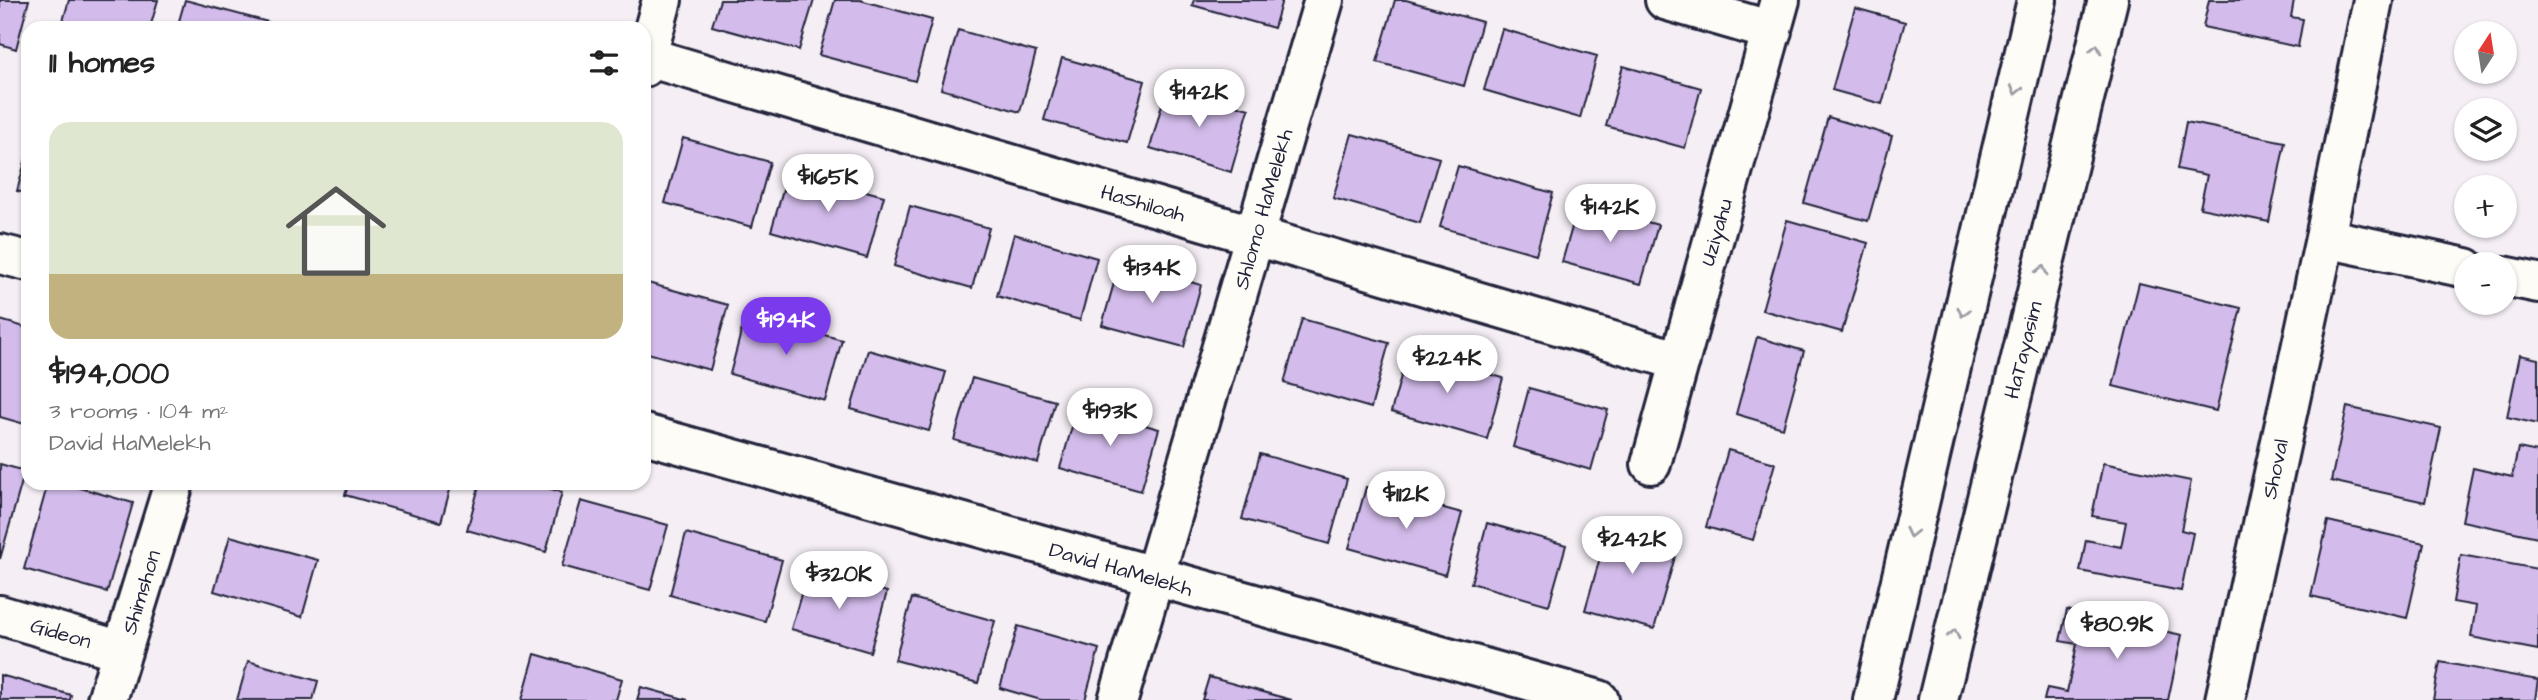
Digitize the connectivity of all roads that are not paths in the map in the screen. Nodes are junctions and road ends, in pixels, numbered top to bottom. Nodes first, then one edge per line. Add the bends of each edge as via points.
1 (662, 0) edge
2 (1324, 0) edge
3 (1665, 0) edge
4 (2037, 0) edge
5 (2108, 0) edge
6 (2373, 0) edge
7 (1776, 16) edge
8 (651, 40) edge
9 (651, 64) edge
10 (1255, 236) junction
11 (2325, 238) junction
12 (0, 254) edge
13 (21, 259) edge
14 (2454, 265) edge
15 (2517, 279) edge
16 (2538, 283) edge
17 (1680, 361) junction
18 (651, 437) edge
19 (1651, 464) dead end
20 (172, 490) edge
21 (1154, 578) junction
22 (0, 615) edge
23 (122, 651) junction
24 (107, 700) edge
25 (1118, 700) edge
26 (1600, 700) edge
27 (1873, 700) edge
28 (1938, 700) edge
29 (2225, 700) edge

1 - 8 street
2 - 10 street, Shlomo HaMelekh
3 - 7 street
4 -> 27 street
28 -> 5 street, HaTayasim
6 - 11 street, Shoval
7 - 17 street, Uziyahu
9 - 10 street, HaShiloah
10 - 17 street, HaShiloah
10 - 21 street, Shlomo HaMelekh
11 - 14 street
11 - 29 street, Shoval
12 - 13 street
15 - 16 street
17 - 19 street, Uziyahu
18 - 21 street, David HaMelekh
20 - 23 street, Shimshon
21 - 25 street, Shlomo HaMelekh
21 - 26 street, David HaMelekh
22 - 23 street, Gideon
23 - 24 street, Shimshon

